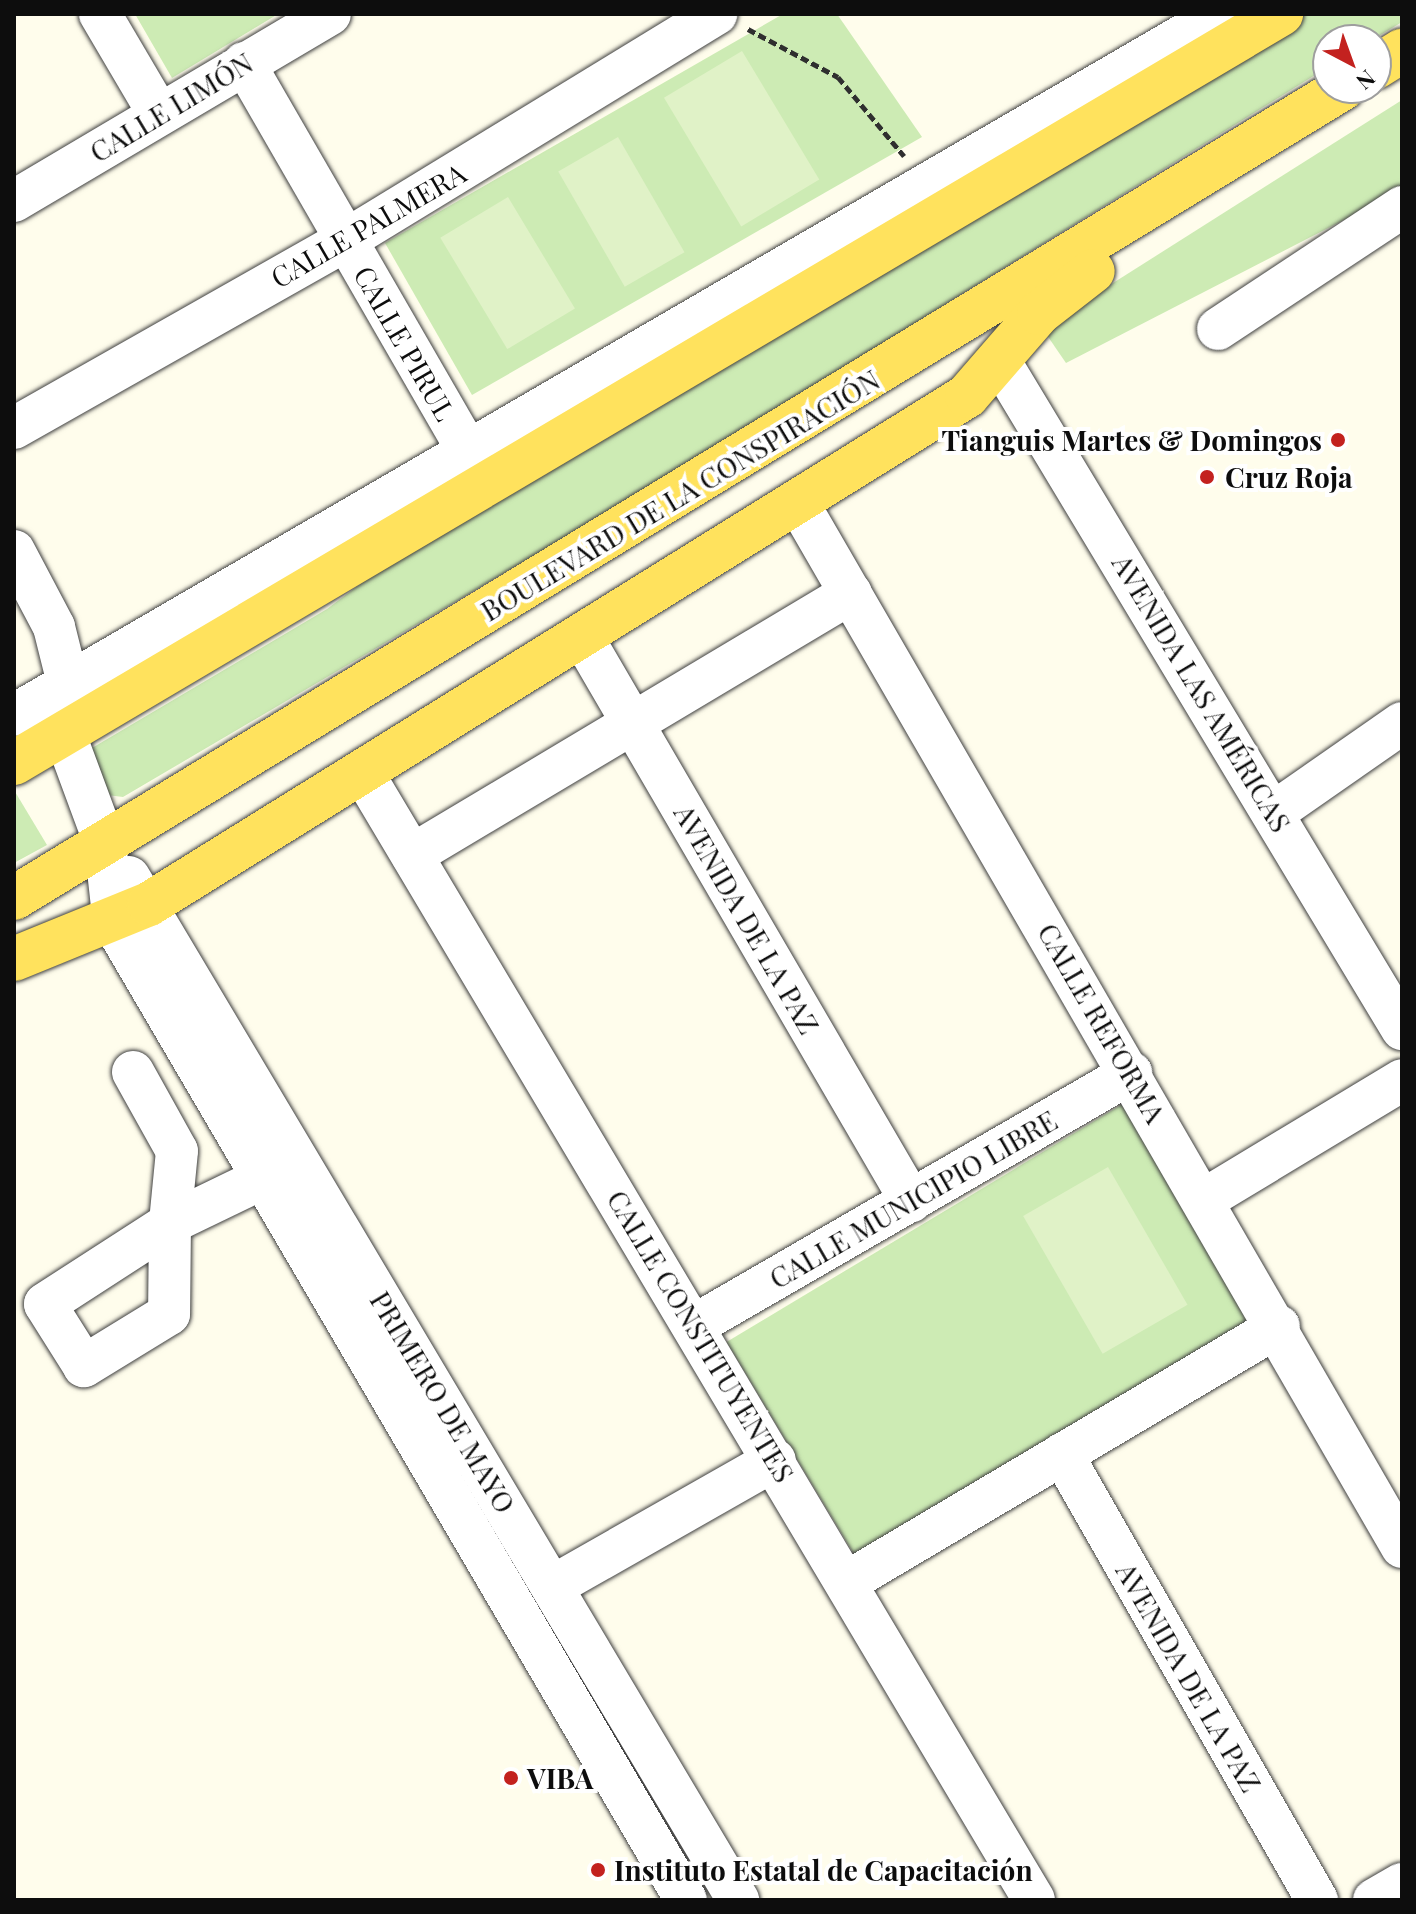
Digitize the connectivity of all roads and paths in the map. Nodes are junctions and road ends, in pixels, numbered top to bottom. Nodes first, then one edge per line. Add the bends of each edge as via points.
1 (100, 14) edge
2 (330, 14) edge
3 (1220, 14) edge
4 (1281, 14) edge
5 (717, 15) edge
6 (244, 63) junction
7 (1318, 104) edge
8 (159, 114) junction
9 (1239, 154) junction
10 (907, 161) dead end
11 (14, 201) edge
12 (1402, 207) edge
13 (346, 240) junction
14 (1218, 329) dead end
15 (999, 360) junction
16 (14, 428) edge
17 (470, 455) junction
18 (798, 503) junction
19 (14, 551) edge
20 (851, 593) junction
21 (583, 638) junction
22 (68, 683) junction
23 (14, 715) edge
24 (632, 722) junction
25 (1402, 723) edge
26 (65, 735) junction
27 (14, 763) edge
28 (364, 775) junction
29 (1273, 813) junction
30 (105, 843) junction
31 (412, 855) junction
32 (14, 898) edge
33 (132, 914) junction
34 (14, 959) edge
35 (1402, 1029) edge
36 (133, 1072) dead end
37 (1131, 1073) junction
38 (1402, 1080) edge
39 (259, 1180) junction
40 (1205, 1199) junction
41 (911, 1201) junction
42 (695, 1325) junction
43 (1279, 1326) junction
44 (1062, 1454) junction
45 (775, 1460) junction
46 (1402, 1547) edge
47 (847, 1582) junction
48 (553, 1586) junction
49 (1402, 1884) edge
50 (686, 1900) edge
51 (738, 1900) edge
52 (1034, 1900) edge
53 (1317, 1900) edge
54 (1374, 1900) edge

1 - 8 street
2 - 6 street, CALLE LIMÓN
3 - 17 street
4 - 26 main road
5 - 10 path via 838,77
5 - 13 street, CALLE PALMERA
6 - 8 street, CALLE LIMÓN
6 - 13 street, CALLE PIRUL
7 - 9 main road, BOULEVARD DE LA CONSPIRACIÓN
8 - 11 street, CALLE LIMÓN
9 - 15 main road via 1039,313
9 - 30 main road, BOULEVARD DE LA CONSPIRACIÓN
12 - 14 street
13 - 16 street, CALLE PALMERA
13 - 17 street, CALLE PIRUL
15 - 18 main road via 967,396
15 - 29 street, AVENIDA LAS AMÉRICAS
17 - 22 street
18 - 20 street, CALLE REFORMA
18 - 21 main road
19 - 22 street via 54,627
20 - 24 street
20 - 37 street, CALLE REFORMA
21 - 24 street, AVENIDA DE LA PAZ
21 - 28 main road
22 - 23 street
22 - 26 street
24 - 31 street
24 - 41 street, AVENIDA DE LA PAZ
25 - 29 street
26 - 27 main road
26 - 30 street
28 - 31 street, CALLE CONSTITUYENTES
28 - 33 main road
29 - 35 street, AVENIDA LAS AMÉRICAS
30 - 32 main road, BOULEVARD DE LA CONSPIRACIÓN
30 - 33 street
31 - 42 street, CALLE CONSTITUYENTES
33 - 34 main road
33 - 39 street, PRIMERO DE MAYO
33 - 48 street, PRIMERO DE MAYO
36 - 39 street via 177,1151 170,1223
37 - 40 street, CALLE REFORMA
37 - 41 street, CALLE MUNICIPIO LIBRE
38 - 40 street
39 - 50 street, PRIMERO DE MAYO
40 - 43 street, CALLE REFORMA
41 - 42 street, CALLE MUNICIPIO LIBRE
42 - 45 street, CALLE CONSTITUYENTES
43 - 44 street
43 - 46 street, CALLE REFORMA
44 - 47 street
44 - 53 street, AVENIDA DE LA PAZ
45 - 47 street, CALLE CONSTITUYENTES
45 - 48 street
47 - 52 street, CALLE CONSTITUYENTES
48 - 51 street, PRIMERO DE MAYO
49 - 54 street

